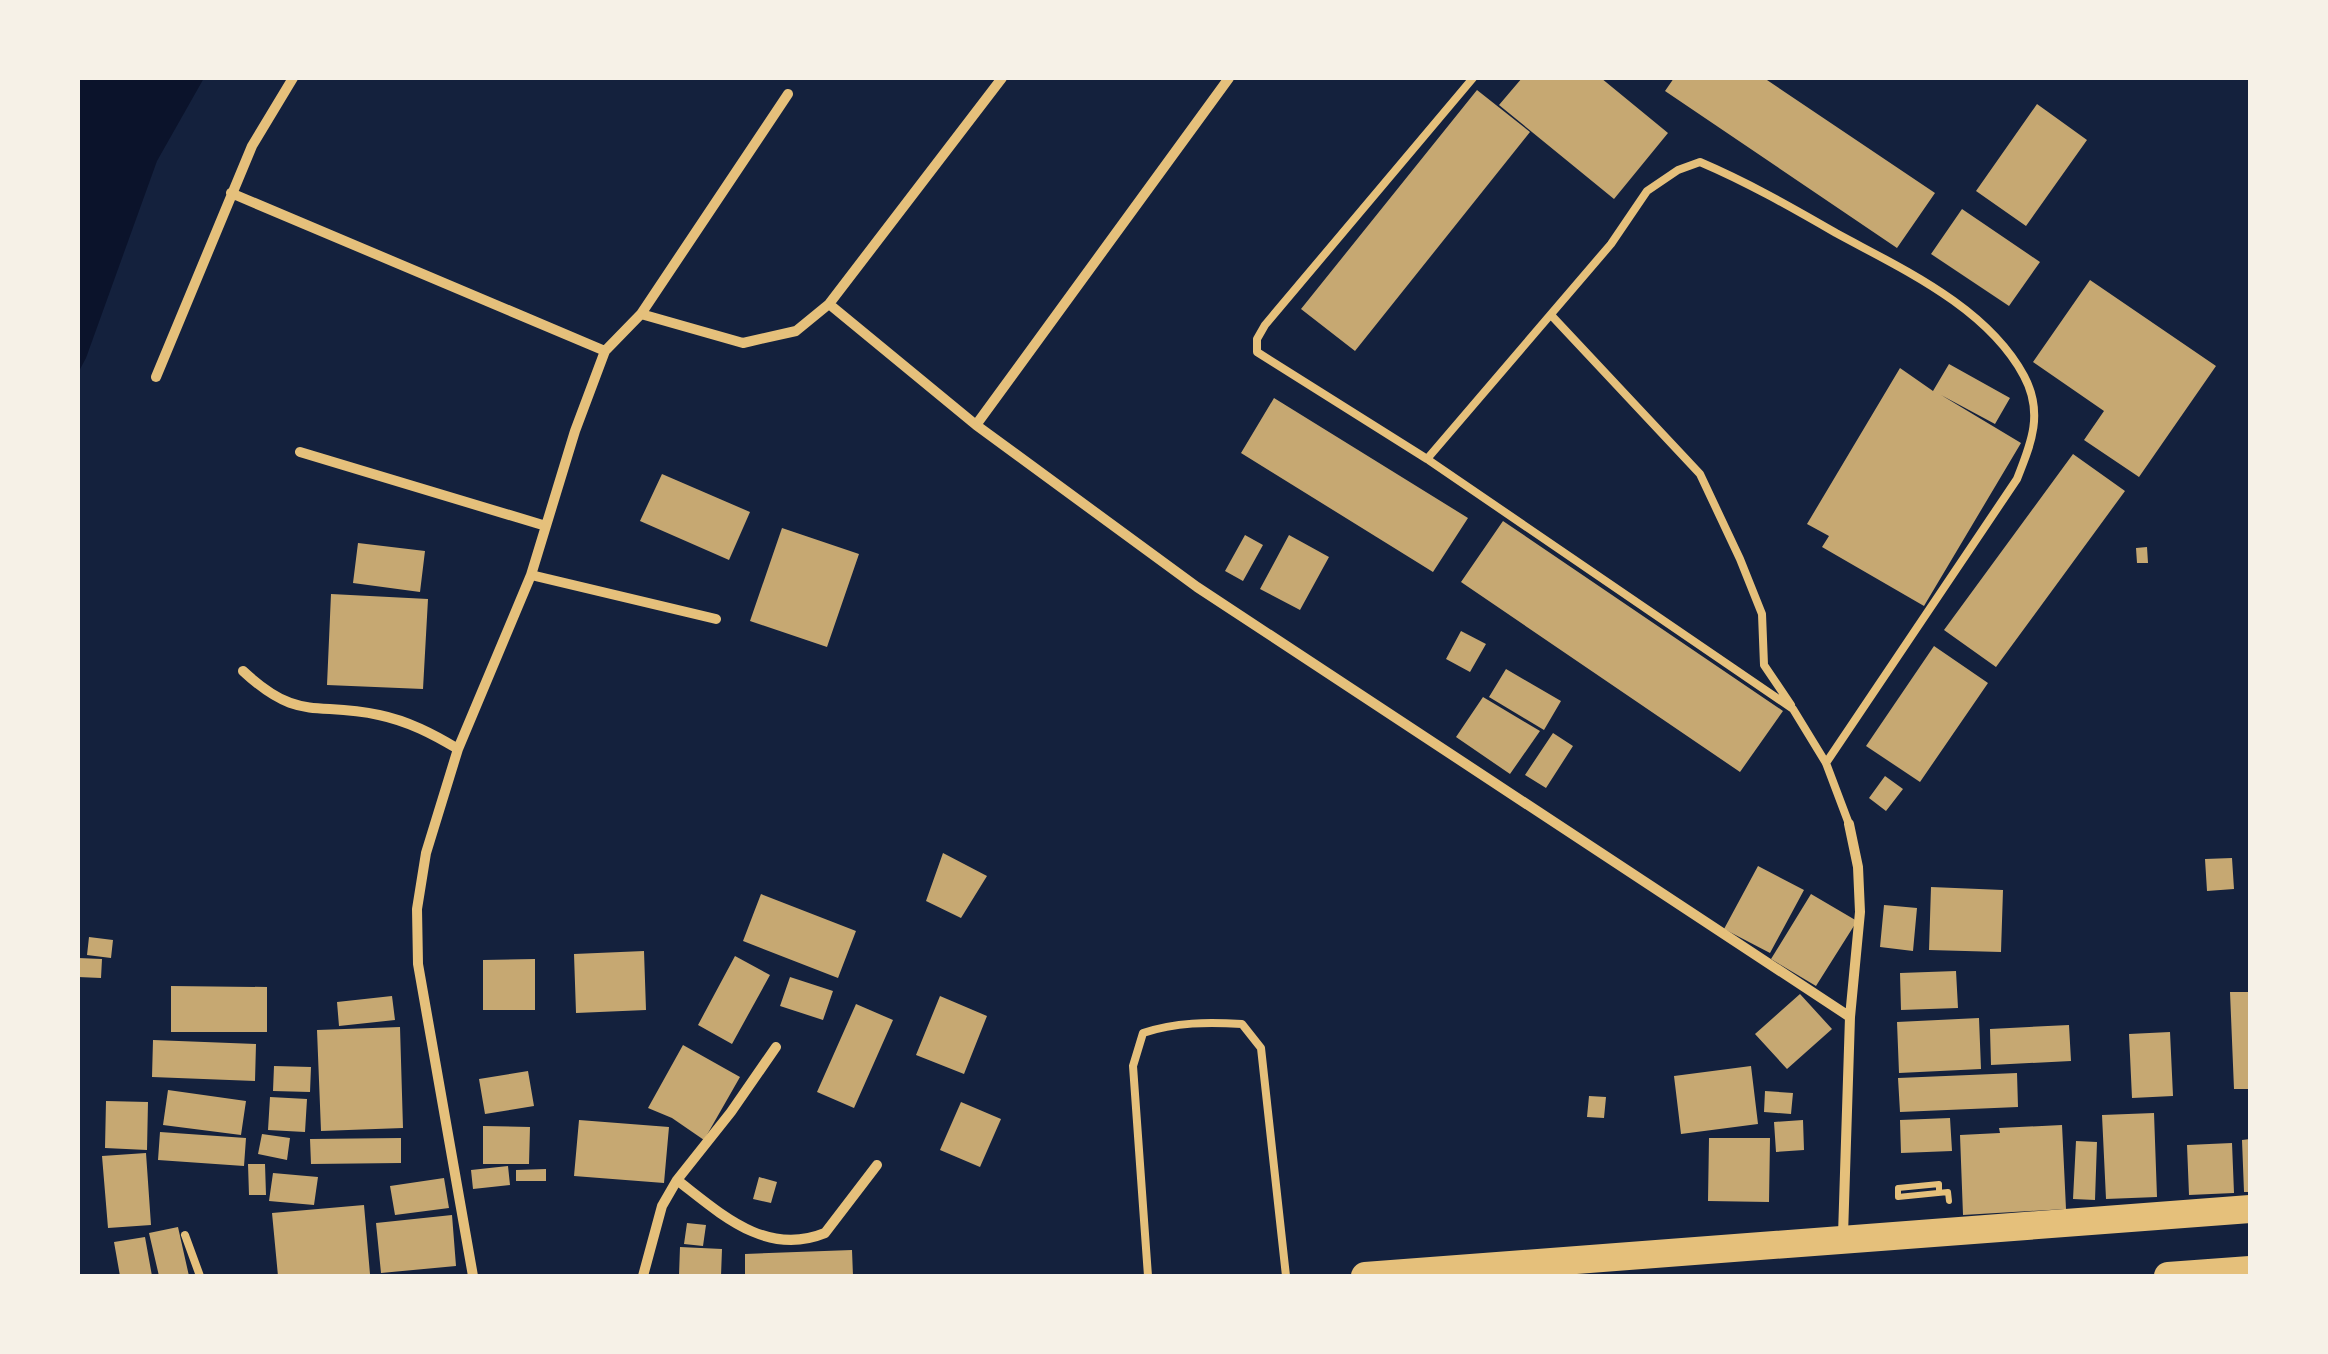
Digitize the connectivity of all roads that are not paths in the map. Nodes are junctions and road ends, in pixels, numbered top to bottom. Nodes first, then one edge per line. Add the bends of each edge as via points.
1 (293, 78) edge
2 (1002, 78) edge
3 (1229, 78) edge
4 (1473, 78) edge
5 (788, 94) dead end
6 (231, 193) junction
7 (829, 304) junction
8 (641, 314) junction
9 (1551, 315) junction
10 (605, 351) junction
11 (156, 377) dead end
12 (976, 425) junction
13 (300, 452) dead end
14 (1427, 459) junction
15 (546, 526) junction
16 (531, 575) junction
17 (716, 619) dead end
18 (243, 672) dead end
19 (1793, 709) junction
20 (458, 749) junction
21 (1826, 763) junction
22 (1849, 824) joint
23 (1850, 1017) junction
24 (776, 1048) dead end
25 (877, 1165) dead end
26 (678, 1180) junction
27 (2250, 1209) edge
28 (185, 1234) dead end
29 (1843, 1241) junction
30 (2243, 1273) edge
31 (200, 1276) edge
32 (473, 1276) edge
33 (643, 1276) edge
34 (1148, 1276) edge
35 (1286, 1276) edge
36 (1365, 1276) edge
37 (2168, 1276) edge

1 - 6 street
2 - 7 street
3 - 12 street
4 - 14 lane via 1257,339 1257,352
5 - 8 street
6 - 10 street
6 - 11 street
7 - 8 street via 796,331 744,343
7 - 12 street
8 - 10 street
9 - 14 lane
9 - 19 lane via 1700,474 1762,614 1764,665
9 - 21 lane via 1647,190 1700,162 1773,197 1968,312 2002,343 2025,378 2034,436 2017,479
10 - 15 street
12 - 23 street via 1197,586
13 - 15 street
14 - 19 lane
15 - 16 street
16 - 17 street
16 - 20 street
18 - 20 street via 289,705 379,714 423,728
19 - 21 lane
20 - 32 street via 426,853 418,964
21 - 22 lane
22 - 23 street via 1860,912
23 - 29 street
24 - 26 street
25 - 26 street via 825,1233 785,1242 747,1231
26 - 33 street via 662,1206
27 - 29 highway
28 - 31 lane
29 - 36 highway
30 - 37 highway
34 - 35 lane via 1133,1066 1143,1033 1208,1022 1242,1024 1261,1048

